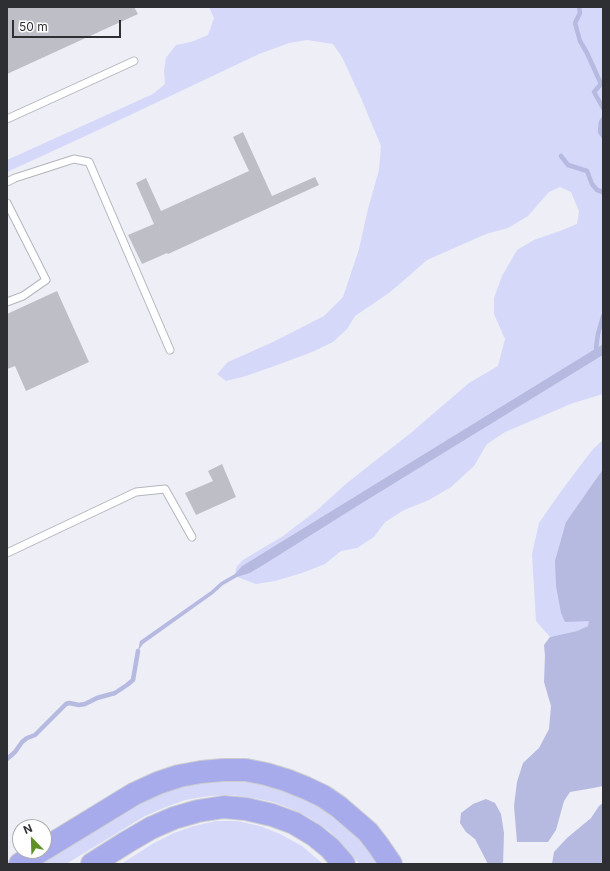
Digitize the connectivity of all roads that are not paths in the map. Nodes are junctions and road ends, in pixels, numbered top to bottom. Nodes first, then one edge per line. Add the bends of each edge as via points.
1 (134, 61) dead end
2 (7, 119) edge
3 (7, 182) edge
4 (7, 202) edge
5 (7, 302) edge
6 (170, 350) dead end
7 (192, 537) dead end
8 (7, 553) edge
9 (52, 844) edge
10 (92, 864) edge
11 (344, 864) edge
12 (391, 864) edge

1 - 2 lane
3 - 6 lane via 74,159 89,162
4 - 5 lane via 46,280 23,296
7 - 8 lane via 166,488 136,492
9 - 12 highway via 134,794 158,783 201,772 246,770 286,780 323,796 368,832
10 - 11 highway via 168,820 198,811 224,808 246,809 294,823 330,848

